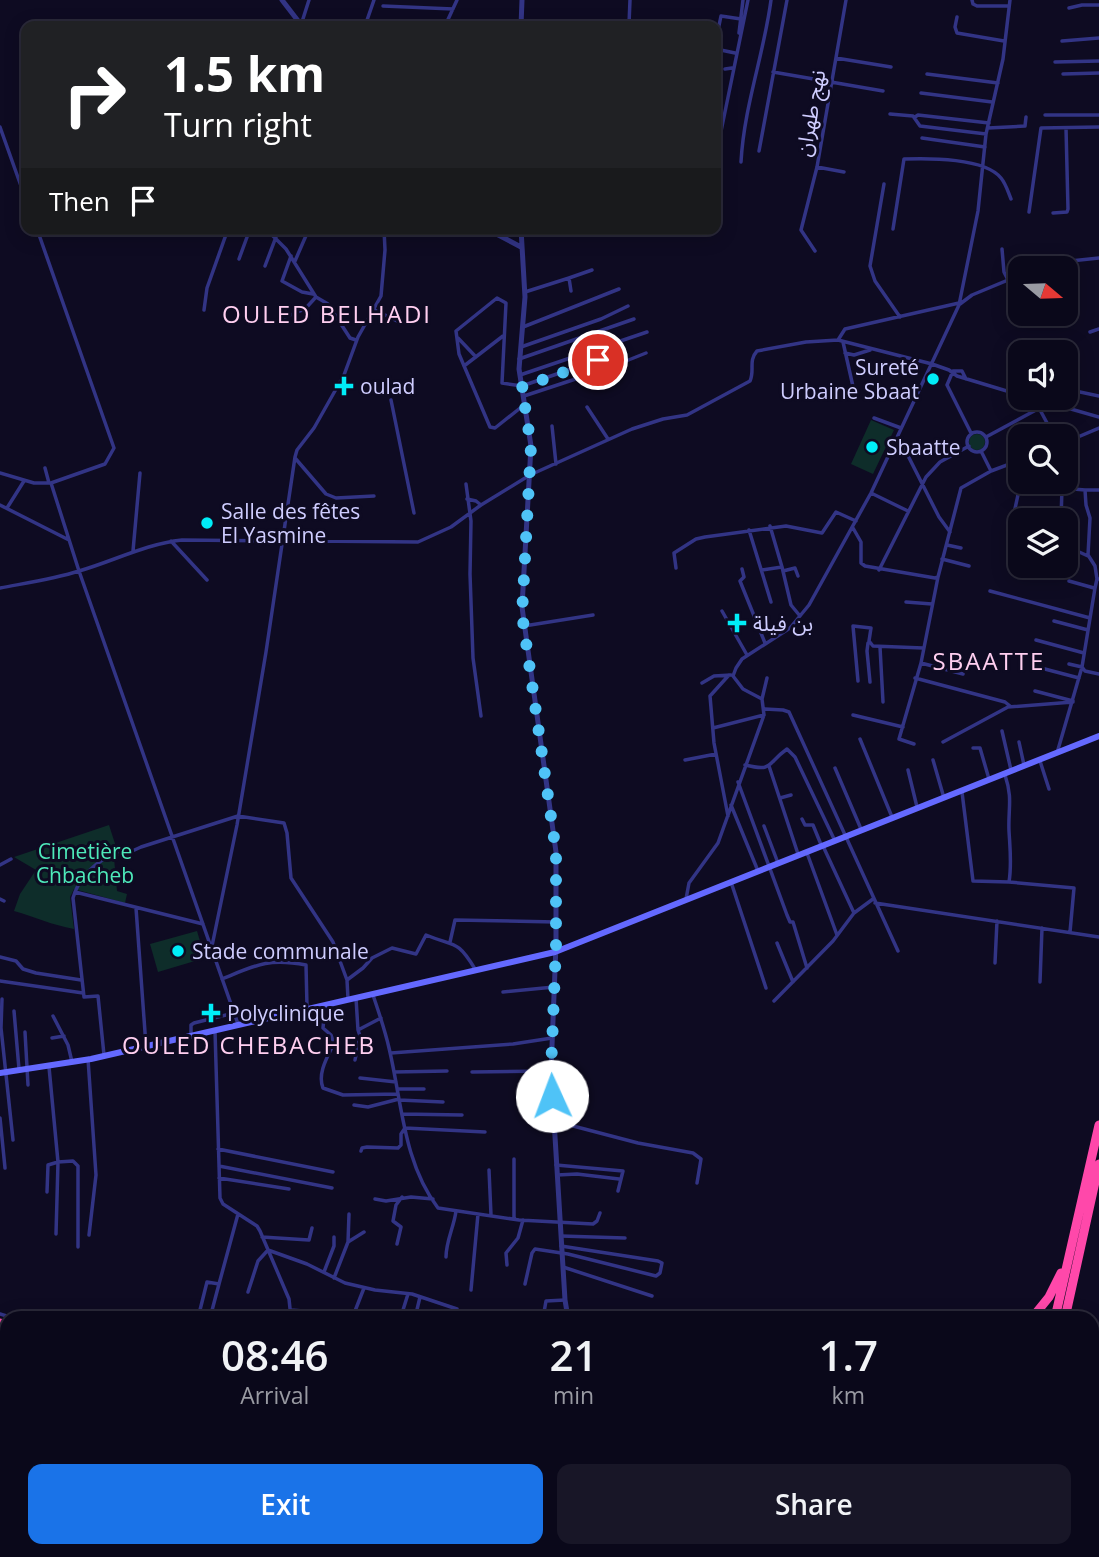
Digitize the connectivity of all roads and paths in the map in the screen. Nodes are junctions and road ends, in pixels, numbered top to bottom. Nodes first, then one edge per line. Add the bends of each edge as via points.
1 (282, 0) edge
2 (309, 0) edge
3 (374, 0) edge
4 (457, 0) edge
5 (522, 0) edge
6 (630, 0) edge
7 (745, 0) edge
8 (771, 0) edge
9 (787, 0) edge
10 (846, 0) edge
11 (972, 0) edge
12 (1009, 3) edge
13 (1099, 5) edge
14 (383, 6) dead end
15 (1069, 8) dead end
16 (453, 9) junction
17 (742, 17) junction
18 (957, 18) dead end
19 (298, 21) edge
20 (302, 21) edge
21 (367, 21) edge
22 (447, 21) edge
23 (522, 21) edge
24 (629, 21) edge
25 (720, 21) edge
26 (1099, 38) edge
27 (1004, 41) junction
28 (1062, 41) dead end
29 (721, 50) edge
30 (735, 53) junction
31 (836, 58) junction
32 (1099, 61) edge
33 (1055, 62) dead end
34 (891, 67) dead end
35 (725, 69) dead end
36 (773, 72) junction
37 (1099, 73) edge
38 (927, 74) dead end
39 (1063, 74) dead end
40 (832, 82) junction
41 (998, 83) junction
42 (883, 91) dead end
43 (922, 93) dead end
44 (993, 103) junction
45 (890, 114) dead end
46 (1045, 115) dead end
47 (1099, 115) edge
48 (914, 117) junction
49 (1026, 117) dead end
50 (988, 125) junction
51 (0, 127) edge
52 (1099, 127) edge
53 (1066, 128) junction
54 (721, 132) edge
55 (986, 134) junction
56 (922, 138) dead end
57 (985, 147) junction
58 (759, 151) dead end
59 (741, 162) dead end
60 (983, 166) junction
61 (817, 167) junction
62 (844, 172) dead end
63 (884, 184) dead end
64 (21, 187) edge
65 (1011, 199) dead end
66 (1029, 212) dead end
67 (1053, 212) dead end
68 (893, 229) dead end
69 (39, 235) edge
70 (226, 235) edge
71 (248, 235) edge
72 (272, 235) edge
73 (276, 235) edge
74 (306, 235) edge
75 (384, 235) edge
76 (498, 235) edge
77 (521, 235) edge
78 (275, 238) junction
79 (521, 247) junction
80 (1002, 249) dead end
81 (815, 251) dead end
82 (291, 256) junction
83 (1099, 258) edge
84 (239, 259) dead end
85 (1078, 260) edge
86 (295, 262) junction
87 (265, 266) dead end
88 (592, 270) dead end
89 (569, 278) junction
90 (1008, 280) joint
91 (619, 289) dead end
92 (571, 291) dead end
93 (525, 292) junction
94 (315, 295) junction
95 (959, 304) junction
96 (628, 306) dead end
97 (373, 309) junction
98 (204, 310) dead end
99 (900, 317) junction
100 (634, 319) dead end
101 (399, 321) dead end
102 (271, 323) dead end
103 (523, 327) junction
104 (1099, 329) edge
105 (647, 332) dead end
106 (1090, 332) dead end
107 (457, 336) junction
108 (503, 336) junction
109 (356, 340) junction
110 (840, 341) junction
111 (521, 347) junction
112 (872, 349) junction
113 (646, 353) dead end
114 (845, 354) junction
115 (476, 357) junction
116 (606, 357) dead end
117 (519, 359) junction
118 (932, 364) junction
119 (464, 366) junction
120 (951, 372) junction
121 (520, 375) junction
122 (413, 385) dead end
123 (395, 387) dead end
124 (522, 387) junction
125 (854, 391) dead end
126 (1008, 391) edge
127 (1078, 392) edge
128 (524, 396) junction
129 (1099, 396) edge
130 (391, 400) dead end
131 (525, 404) junction
132 (587, 408) dead end
133 (1035, 410) edge
134 (1074, 410) edge
135 (1099, 417) edge
136 (874, 418) dead end
137 (552, 426) dead end
138 (902, 428) junction
139 (1099, 428) edge
140 (971, 433) junction
141 (898, 436) junction
142 (986, 437) junction
143 (1078, 437) edge
144 (608, 439) junction
145 (969, 446) junction
146 (981, 451) junction
147 (295, 457) junction
148 (556, 464) junction
149 (1008, 465) edge
150 (45, 468) dead end
151 (991, 471) junction
152 (0, 473) edge
153 (140, 473) dead end
154 (530, 475) junction
155 (25, 480) junction
156 (923, 482) junction
157 (50, 483) junction
158 (466, 484) dead end
159 (1078, 489) edge
160 (1085, 489) junction
161 (1099, 490) edge
162 (871, 493) junction
163 (374, 496) dead end
164 (467, 499) junction
165 (0, 505) edge
166 (481, 505) junction
167 (7, 509) junction
168 (908, 511) junction
169 (414, 513) dead end
170 (470, 513) junction
171 (856, 521) junction
172 (770, 526) junction
173 (853, 528) junction
174 (749, 530) junction
175 (950, 532) junction
176 (69, 540) junction
177 (171, 541) junction
178 (283, 541) junction
179 (946, 545) junction
180 (961, 548) dead end
181 (134, 551) junction
182 (1078, 551) edge
183 (1088, 556) junction
184 (942, 559) junction
185 (1099, 562) edge
186 (969, 566) dead end
187 (676, 568) dead end
188 (742, 569) dead end
189 (782, 569) junction
190 (762, 570) junction
191 (879, 570) junction
192 (79, 571) junction
193 (1097, 572) junction
194 (798, 576) dead end
195 (938, 577) junction
196 (1098, 579) edge
197 (207, 580) dead end
198 (1069, 581) dead end
199 (0, 588) edge
200 (1095, 588) junction
201 (990, 591) dead end
202 (771, 602) dead end
203 (906, 603) dead end
204 (932, 604) junction
205 (722, 611) dead end
206 (593, 615) dead end
207 (800, 616) junction
208 (1090, 618) junction
209 (1054, 621) dead end
210 (524, 626) junction
211 (1088, 630) junction
212 (1036, 640) dead end
213 (869, 641) junction
214 (765, 643) junction
215 (880, 646) junction
216 (923, 648) junction
217 (1084, 653) junction
218 (747, 655) junction
219 (920, 663) junction
220 (1069, 664) dead end
221 (1082, 667) junction
222 (1041, 668) dead end
223 (963, 674) dead end
224 (1099, 674) edge
225 (731, 676) junction
226 (766, 678) dead end
227 (915, 678) junction
228 (1079, 678) junction
229 (858, 681) dead end
230 (870, 682) dead end
231 (702, 683) dead end
232 (1035, 691) dead end
233 (762, 699) junction
234 (1073, 701) junction
235 (883, 702) dead end
236 (1010, 707) junction
237 (765, 709) junction
238 (764, 715) junction
239 (853, 715) dead end
240 (481, 716) dead end
241 (903, 727) junction
242 (713, 729) junction
243 (1002, 731) dead end
244 (1099, 736) edge
245 (860, 739) dead end
246 (943, 742) dead end
247 (1020, 742) dead end
248 (914, 744) dead end
249 (973, 748) dead end
250 (716, 754) junction
251 (1056, 755) junction
252 (685, 760) dead end
253 (933, 760) dead end
254 (1040, 761) junction
255 (745, 765) junction
256 (770, 766) junction
257 (1025, 767) junction
258 (835, 768) dead end
259 (908, 770) dead end
260 (1008, 774) junction
261 (989, 781) junction
262 (739, 783) junction
263 (1049, 789) dead end
264 (962, 792) junction
265 (791, 795) dead end
266 (780, 798) junction
267 (944, 799) junction
268 (732, 805) junction
269 (918, 809) junction
270 (728, 816) junction
271 (238, 817) junction
272 (802, 819) dead end
273 (893, 819) junction
274 (764, 826) dead end
275 (862, 831) junction
276 (844, 838) junction
277 (172, 839) junction
278 (835, 841) junction
279 (822, 846) junction
280 (807, 853) junction
281 (798, 856) junction
282 (11, 859) dead end
283 (778, 864) junction
284 (0, 865) edge
285 (769, 867) junction
286 (758, 872) junction
287 (731, 882) junction
288 (1009, 882) junction
289 (75, 892) junction
290 (685, 901) junction
291 (874, 901) junction
292 (136, 908) junction
293 (853, 914) junction
294 (997, 921) junction
295 (556, 922) junction
296 (203, 924) junction
297 (1042, 928) junction
298 (1070, 932) junction
299 (837, 935) junction
300 (1099, 937) edge
301 (450, 942) junction
302 (777, 943) dead end
303 (211, 949) junction
304 (898, 951) dead end
305 (555, 952) junction
306 (0, 957) edge
307 (995, 963) dead end
308 (807, 968) junction
309 (476, 970) junction
310 (222, 979) junction
311 (81, 980) junction
312 (347, 980) junction
313 (0, 981) edge
314 (793, 982) junction
315 (1040, 982) dead end
316 (554, 987) junction
317 (766, 988) dead end
318 (503, 992) dead end
319 (83, 993) junction
320 (372, 993) junction
321 (352, 998) junction
322 (2, 999) dead end
323 (774, 1001) dead end
324 (325, 1005) junction
325 (307, 1010) junction
326 (14, 1012) dead end
327 (234, 1013) junction
328 (53, 1016) dead end
329 (381, 1018) junction
330 (238, 1024) junction
331 (1, 1028) edge
332 (214, 1030) junction
333 (358, 1030) junction
334 (25, 1032) dead end
335 (64, 1036) junction
336 (191, 1036) junction
337 (52, 1038) dead end
338 (552, 1038) junction
339 (146, 1047) junction
340 (391, 1053) junction
341 (104, 1055) junction
342 (88, 1059) junction
343 (355, 1060) dead end
344 (72, 1062) junction
345 (49, 1067) junction
346 (28, 1070) junction
347 (19, 1071) junction
348 (447, 1071) dead end
349 (551, 1071) junction
350 (394, 1072) junction
351 (472, 1072) dead end
352 (3, 1073) edge
353 (360, 1078) dead end
354 (396, 1082) junction
355 (28, 1084) dead end
356 (424, 1088) dead end
357 (398, 1096) junction
358 (443, 1102) dead end
359 (354, 1105) dead end
360 (402, 1114) junction
361 (462, 1115) dead end
362 (0, 1118) edge
363 (554, 1121) junction
364 (1099, 1125) edge
365 (405, 1128) junction
366 (485, 1132) dead end
367 (13, 1140) dead end
368 (218, 1149) junction
369 (361, 1152) dead end
370 (514, 1159) dead end
371 (58, 1162) junction
372 (1099, 1164) edge
373 (556, 1165) junction
374 (219, 1166) junction
375 (5, 1168) dead end
376 (489, 1170) dead end
377 (333, 1172) dead end
378 (557, 1175) junction
379 (219, 1178) junction
380 (620, 1179) junction
381 (697, 1182) dead end
382 (332, 1188) dead end
383 (289, 1189) dead end
384 (618, 1191) dead end
385 (47, 1192) dead end
386 (402, 1198) junction
387 (375, 1199) dead end
388 (433, 1199) junction
389 (456, 1211) junction
390 (600, 1213) dead end
391 (238, 1214) junction
392 (349, 1214) dead end
393 (478, 1214) junction
394 (491, 1215) junction
395 (514, 1219) junction
396 (523, 1220) junction
397 (560, 1223) junction
398 (312, 1228) dead end
399 (364, 1232) dead end
400 (56, 1234) dead end
401 (89, 1235) dead end
402 (561, 1236) junction
403 (262, 1237) junction
404 (334, 1237) dead end
405 (625, 1238) dead end
406 (348, 1242) junction
407 (397, 1244) dead end
408 (561, 1246) junction
409 (1072, 1246) junction
410 (78, 1247) dead end
411 (268, 1250) junction
412 (562, 1253) junction
413 (446, 1257) dead end
414 (507, 1265) dead end
415 (563, 1267) junction
416 (324, 1272) junction
417 (334, 1278) junction
418 (219, 1284) junction
419 (524, 1284) dead end
420 (364, 1287) junction
421 (471, 1290) dead end
422 (248, 1292) dead end
423 (408, 1294) junction
424 (652, 1296) dead end
425 (420, 1297) junction
426 (565, 1300) junction
427 (457, 1308) dead end
428 (290, 1310) joint
429 (403, 1310) dead end
430 (200, 1311) edge
431 (212, 1311) edge
432 (302, 1311) edge
433 (355, 1311) edge
434 (417, 1311) edge
435 (544, 1311) edge
436 (567, 1311) edge
437 (1037, 1311) edge
438 (1057, 1311) edge
439 (1067, 1311) edge

1 - 19 street
2 - 20 street
3 - 21 street
4 - 16 street
5 - 23 street
6 - 24 street
7 - 17 street
8 - 59 street
9 - 36 street
10 - 31 street, نهج طهران
11 - 12 street via 977,6
12 - 27 street
13 - 15 street
14 - 16 street
16 - 22 street
17 - 25 street via 721,16
17 - 30 street
17 - 54 street
18 - 27 street via 957,33
26 - 28 street
27 - 41 street
29 - 30 street
30 - 35 street via 732,69
31 - 34 street
31 - 40 street, نهج طهران
32 - 33 street
36 - 40 street
36 - 58 street
37 - 39 street
38 - 41 street
40 - 42 street
40 - 61 street, نهج طهران
41 - 44 street
43 - 44 street
44 - 50 street
45 - 48 street
46 - 47 street
48 - 50 street
48 - 55 street via 920,126
49 - 50 street via 1025,126
50 - 55 street
51 - 64 street
52 - 53 street
53 - 66 street via 1040,129
53 - 67 street via 1068,209
55 - 57 street
56 - 57 street
57 - 60 street
60 - 65 street via 1001,178
60 - 68 street via 904,159
60 - 95 street
61 - 62 street
61 - 81 street, نهج طهران via 801,230
63 - 99 street via 870,266
69 - 157 street via 114,448 104,464
70 - 98 street
71 - 84 street
72 - 78 street
73 - 78 street
74 - 86 street
75 - 97 street via 381,296
76 - 79 street
77 - 79 street
78 - 82 street
78 - 87 street
79 - 93 street
80 - 90 street
82 - 86 street
82 - 94 street via 282,281
83 - 85 street
86 - 94 street
88 - 89 street
89 - 92 street
89 - 93 street
90 - 95 street
91 - 103 street
93 - 103 street
94 - 102 street via 305,309
94 - 109 street via 328,303 350,338
95 - 99 street
95 - 118 street
96 - 111 street
97 - 101 street
97 - 109 street
99 - 110 street via 845,329
100 - 117 street
103 - 111 street
104 - 106 street
105 - 121 street
107 - 108 street via 456,331 497,298 506,303
107 - 115 street
107 - 119 street
108 - 115 street
108 - 124 street via 502,383
109 - 147 street via 344,376
110 - 112 street
110 - 114 street
110 - 144 street via 757,351 750,381 687,415
111 - 117 street
112 - 114 street
112 - 118 street
113 - 128 street
114 - 125 street
115 - 119 street
116 - 124 street
117 - 121 street
118 - 120 street
118 - 138 street
119 - 131 street via 490,427 495,428
120 - 126 street
120 - 140 street via 947,385
121 - 124 street
122 - 123 street
124 - 128 street
127 - 129 street
128 - 131 street
130 - 169 street
131 - 154 street via 531,435
132 - 144 street
133 - 142 street
134 - 135 street
136 - 138 street
137 - 148 street
138 - 141 street
139 - 143 street
140 - 142 street via 978,431
140 - 145 street
141 - 156 street
141 - 162 street
142 - 146 street via 987,445
144 - 148 street
145 - 146 street
145 - 156 street via 940,462
146 - 151 street
147 - 163 street via 326,494 335,498
147 - 178 street
148 - 154 street
149 - 151 street
150 - 157 street
151 - 175 street via 961,488
152 - 155 street
153 - 181 street
154 - 166 street
154 - 210 street
155 - 157 street
155 - 167 street
156 - 168 street
156 - 175 street
157 - 176 street
158 - 164 street
159 - 160 street
160 - 161 street
160 - 183 street via 1090,518
162 - 168 street
162 - 171 street
164 - 166 street
164 - 170 street
165 - 167 street
166 - 170 street
167 - 176 street
168 - 191 street
170 - 178 street via 418,542
170 - 240 street via 473,658
171 - 172 street via 836,512 822,533
171 - 173 street
172 - 174 street
172 - 189 street
173 - 191 street via 861,542 862,564
173 - 207 street
174 - 187 street via 696,539 674,553
174 - 190 street
175 - 179 street
176 - 192 street
177 - 178 street
177 - 181 street
177 - 197 street
178 - 271 street
179 - 180 street
179 - 184 street
181 - 192 street
182 - 183 street
183 - 193 street
184 - 186 street
184 - 195 street
185 - 193 street
188 - 214 street via 740,580
189 - 190 street
189 - 194 street via 795,568
189 - 207 street via 791,605
190 - 202 street
191 - 195 street
192 - 199 street
192 - 277 street
193 - 196 street
195 - 204 street
196 - 200 street
198 - 200 street
200 - 208 street
201 - 208 street
203 - 204 street
204 - 216 street
205 - 218 street
206 - 210 street
207 - 214 street
208 - 211 street
209 - 211 street
210 - 295 street via 556,849
211 - 217 street
212 - 217 street
213 - 215 street
213 - 229 street via 871,628 853,626
213 - 230 street
214 - 218 street
215 - 216 street
215 - 235 street
216 - 219 street
217 - 221 street
218 - 225 street
219 - 223 street
219 - 227 street
220 - 221 street
221 - 224 street
221 - 228 street
222 - 228 street
225 - 231 street via 714,676
225 - 233 street
225 - 242 street via 710,696
226 - 233 street
227 - 236 street
227 - 241 street
228 - 234 street
232 - 234 street
233 - 237 street
234 - 236 street
234 - 251 street
236 - 246 street
237 - 238 street
237 - 276 street via 789,712
238 - 242 street
238 - 255 street
239 - 241 street
241 - 248 street via 899,740
242 - 250 street
243 - 260 street
244 - 251 main road
245 - 273 street
247 - 257 street
249 - 261 street via 980,748
250 - 252 street
250 - 270 street
251 - 254 main road
253 - 267 street
254 - 257 main road
254 - 263 street
255 - 256 street
255 - 262 street
256 - 266 street
256 - 278 street via 787,749 796,757
257 - 260 main road
258 - 275 street
259 - 269 street
260 - 261 main road
260 - 288 street
261 - 264 main road
262 - 268 street
262 - 285 street
264 - 267 main road
264 - 288 street via 972,879 977,883
265 - 266 street
266 - 281 street
267 - 269 main road
268 - 270 street
268 - 286 street
269 - 273 main road
270 - 290 street via 715,849 689,883
271 - 277 street
271 - 303 street
271 - 312 street via 284,823 291,878 333,942
272 - 279 street via 805,825 813,825
273 - 275 main road
274 - 283 street
275 - 276 main road
276 - 278 main road
276 - 291 street
277 - 289 street via 119,851 80,879
277 - 296 street
278 - 279 main road
279 - 280 main road
279 - 293 street
280 - 281 main road
280 - 299 street
281 - 283 main road
282 - 284 street
283 - 285 main road
285 - 286 main road
285 - 308 street
286 - 287 main road
287 - 290 main road
287 - 317 street
288 - 298 street via 1074,888
289 - 292 street
289 - 311 street
290 - 305 main road
291 - 293 street
291 - 294 street
291 - 304 street
292 - 296 street
292 - 339 street
293 - 299 street
294 - 297 street
294 - 307 street
295 - 301 street via 458,919 453,922
295 - 305 street
296 - 303 street
297 - 298 street
297 - 315 street
298 - 300 street
299 - 308 street
301 - 309 street via 461,948
301 - 312 street via 426,935 416,954 392,948
302 - 314 street
303 - 310 street
305 - 309 main road
305 - 316 street
306 - 311 street via 36,974
308 - 314 street
309 - 320 main road
310 - 325 street via 264,962 306,965
310 - 327 street
311 - 319 street
312 - 321 street
313 - 319 street
314 - 323 street
316 - 318 street
316 - 338 street
319 - 341 street via 84,997 98,996
320 - 321 main road
320 - 329 street
321 - 324 main road
321 - 333 street
322 - 331 street
324 - 325 main road
324 - 357 street via 322,1024 334,1043 322,1074 323,1088 343,1095
325 - 330 main road
326 - 347 street
327 - 330 street
327 - 336 street via 194,1023
328 - 335 street
329 - 333 street
329 - 340 street
330 - 332 main road
331 - 352 street
332 - 336 main road
332 - 368 street
333 - 343 street
334 - 346 street
335 - 337 street
335 - 344 street
336 - 339 main road
338 - 340 street
338 - 349 street
339 - 341 main road
340 - 350 street
341 - 342 main road
342 - 344 main road
342 - 401 street via 96,1175
344 - 345 main road
345 - 346 main road
345 - 371 street
346 - 347 main road
346 - 355 street
347 - 352 main road
348 - 350 street
349 - 351 street
349 - 363 street
350 - 354 street
352 - 367 street
353 - 354 street
354 - 357 street
356 - 357 street
357 - 358 street
357 - 359 street via 368,1107
357 - 360 street
360 - 361 street
360 - 365 street
362 - 375 street
363 - 373 street
363 - 381 street via 693,1153 701,1159
364 - 409 highway
365 - 366 street
365 - 369 street via 398,1148 367,1147
365 - 388 street via 415,1165
368 - 374 street
368 - 377 street
370 - 395 street
371 - 385 street via 48,1165
371 - 400 street
371 - 410 street via 73,1161 78,1166
372 - 439 highway
373 - 378 street
373 - 380 street via 623,1171
374 - 379 street
374 - 382 street
376 - 394 street
378 - 380 street
378 - 397 street
379 - 383 street
379 - 391 street via 223,1204
380 - 384 street
386 - 387 street
386 - 388 street
386 - 407 street via 393,1221 401,1227
388 - 389 street via 439,1208
389 - 393 street
389 - 413 street
390 - 397 street via 593,1224
391 - 403 street via 257,1226
391 - 418 street
392 - 406 street
393 - 394 street
393 - 421 street
394 - 395 street
395 - 396 street
396 - 397 street
396 - 414 street via 518,1238 506,1253
397 - 402 street
398 - 403 street via 309,1240
399 - 406 street
402 - 405 street
402 - 408 street
403 - 411 street
404 - 416 street
406 - 417 street
408 - 412 street
408 - 412 street via 658,1261 662,1267 656,1276
409 - 437 highway via 1054,1289
409 - 438 highway
411 - 416 street
411 - 422 street via 258,1261
411 - 428 street
412 - 415 street
412 - 419 street via 536,1249
415 - 424 street
415 - 426 street
416 - 417 street
417 - 420 street
418 - 430 street via 207,1282
418 - 431 street
420 - 423 street
420 - 433 street
423 - 425 street
423 - 429 street
425 - 427 street
425 - 434 street
426 - 435 street via 546,1301
426 - 436 street
428 - 432 street

